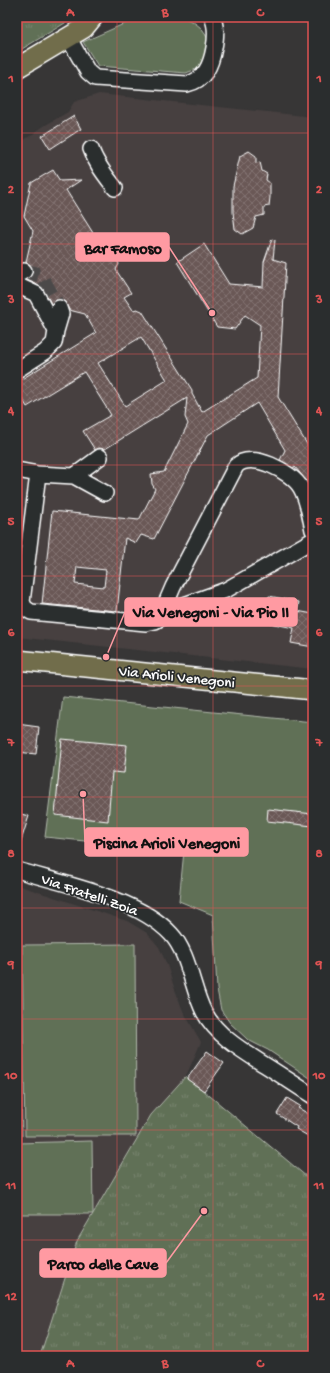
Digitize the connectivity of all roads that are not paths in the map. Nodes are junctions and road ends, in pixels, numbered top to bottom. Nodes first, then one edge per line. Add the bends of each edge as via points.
1 (105, 17) edge
2 (212, 17) edge
3 (82, 27) edge
4 (17, 68) edge
5 (91, 149) dead end
6 (115, 188) dead end
7 (17, 286) edge
8 (59, 308) tunnel mouth
9 (56, 331) junction
10 (17, 370) edge
11 (100, 456) dead end
12 (17, 470) edge
13 (41, 470) junction
14 (74, 476) junction
15 (105, 493) dead end
16 (313, 530) edge
17 (313, 540) edge
18 (167, 614) junction
19 (17, 660) edge
20 (17, 672) edge
21 (313, 690) edge
22 (313, 700) edge
23 (17, 870) edge
24 (313, 1096) edge

1 - 3 street
2 - 3 street via 216,25 216,36 207,70 197,80 182,84 95,78 88,72
3 - 4 main road
5 - 6 street via 100,169
7 - 9 street via 36,294
8 - 9 street via 61,314
9 - 10 street via 54,343 45,352
11 - 14 street
12 - 13 street
13 - 14 street
13 - 18 street via 22,602 25,608 31,612 146,623
14 - 15 street
16 - 18 street via 308,504 301,488 291,476 272,465 255,460 240,462 173,587 167,601
17 - 18 street via 226,590
19 - 21 main road, Via Arioli Venegoni
20 - 22 main road, Via Arioli Venegoni
23 - 24 street, Via Fratelli Zoia via 104,896 144,913 160,924 172,935 182,951 198,1000 212,1024 243,1051

